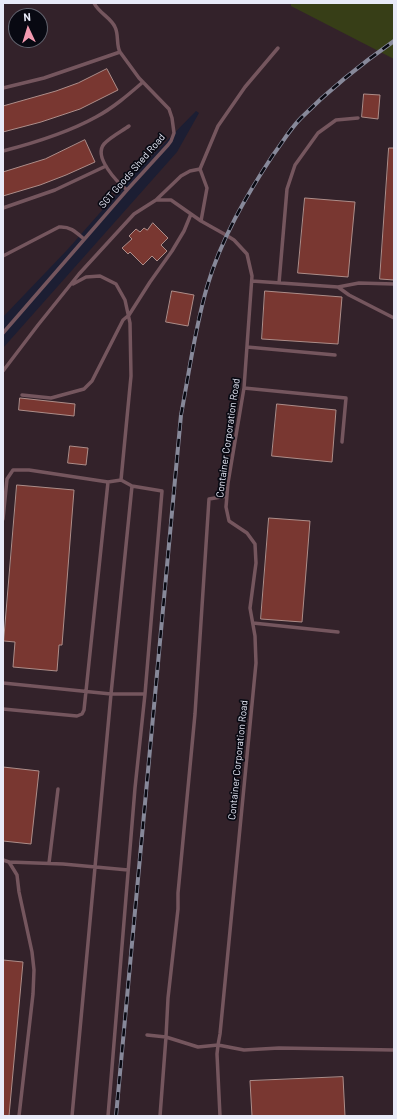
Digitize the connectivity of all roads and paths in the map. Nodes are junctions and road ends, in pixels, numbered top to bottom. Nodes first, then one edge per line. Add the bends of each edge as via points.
1 (94, 3) edge
2 (278, 48) dead end
3 (120, 52) junction
4 (143, 82) junction
5 (3, 88) edge
6 (358, 118) dead end
7 (129, 126) dead end
8 (3, 151) edge
9 (106, 166) junction
10 (200, 169) junction
11 (126, 190) junction
12 (156, 200) junction
13 (3, 208) edge
14 (191, 214) junction
15 (201, 221) junction
16 (84, 239) junction
17 (3, 256) edge
18 (252, 281) junction
19 (279, 283) junction
20 (394, 284) edge
21 (70, 286) junction
22 (338, 287) junction
23 (129, 315) junction
24 (394, 318) edge
25 (3, 333) edge
26 (247, 347) junction
27 (335, 355) dead end
28 (3, 370) edge
29 (244, 388) junction
30 (22, 395) dead end
31 (342, 442) dead end
32 (121, 480) junction
33 (108, 482) junction
34 (132, 486) junction
35 (227, 496) junction
36 (3, 519) edge
37 (253, 623) junction
38 (338, 632) dead end
39 (3, 683) edge
40 (86, 692) junction
41 (111, 694) junction
42 (145, 694) junction
43 (3, 708) edge
44 (58, 789) dead end
45 (3, 860) edge
46 (9, 862) junction
47 (49, 863) junction
48 (96, 867) junction
49 (128, 870) junction
50 (147, 1035) dead end
51 (166, 1037) junction
52 (218, 1045) junction
53 (394, 1050) edge
54 (19, 1116) edge
55 (72, 1116) edge
56 (108, 1116) edge
57 (160, 1116) edge
58 (220, 1116) edge

1 - 3 lane via 116,28
2 - 10 lane via 245,87 218,126
3 - 4 lane, SGT Goods Shed Road
3 - 5 lane via 44,78
4 - 8 lane via 108,110 92,119 55,135
4 - 11 lane, SGT Goods Shed Road via 169,109 174,133 168,145
6 - 19 lane via 336,120 318,133 295,165 287,189
7 - 9 lane via 103,144 102,157
9 - 11 lane
9 - 13 lane via 55,190
10 - 12 lane via 181,176
10 - 15 lane via 207,188
11 - 16 lane, SGT Goods Shed Road
12 - 14 lane, Container Corporation Road via 171,200
12 - 21 lane via 134,214
14 - 15 lane, Container Corporation Road
14 - 23 lane via 172,251
15 - 18 lane, Container Corporation Road via 234,240 247,254
16 - 17 lane via 71,228 59,227
16 - 25 lane, SGT Goods Shed Road
18 - 19 lane
18 - 26 lane, Container Corporation Road
19 - 22 lane
20 - 22 lane via 359,283
21 - 23 lane via 86,277 100,276 116,284 125,300
21 - 28 lane
22 - 24 lane
23 - 30 lane via 123,320 92,382 84,389 51,398
23 - 32 lane via 131,376
26 - 27 lane
26 - 29 lane, Container Corporation Road
29 - 31 lane via 346,398
29 - 35 lane, Container Corporation Road
32 - 33 lane
32 - 34 lane
33 - 36 lane via 29,470 13,470 7,479
33 - 40 lane
34 - 41 lane
34 - 42 lane via 162,492
35 - 37 lane, Container Corporation Road via 229,521 247,532 255,544 256,563 250,608
35 - 51 lane via 209,499 195,714
37 - 38 lane
37 - 52 lane, Container Corporation Road via 256,663
39 - 40 lane
40 - 41 lane
40 - 43 lane via 84,710 77,716
41 - 42 lane
41 - 48 lane
42 - 49 lane
44 - 47 lane
45 - 46 lane
46 - 47 lane
46 - 54 lane via 17,875 34,970
47 - 48 lane
48 - 49 lane
48 - 55 lane
49 - 56 lane
50 - 51 lane
51 - 52 lane via 198,1047
51 - 57 lane
52 - 53 lane via 244,1050
52 - 58 lane, Container Corporation Road

